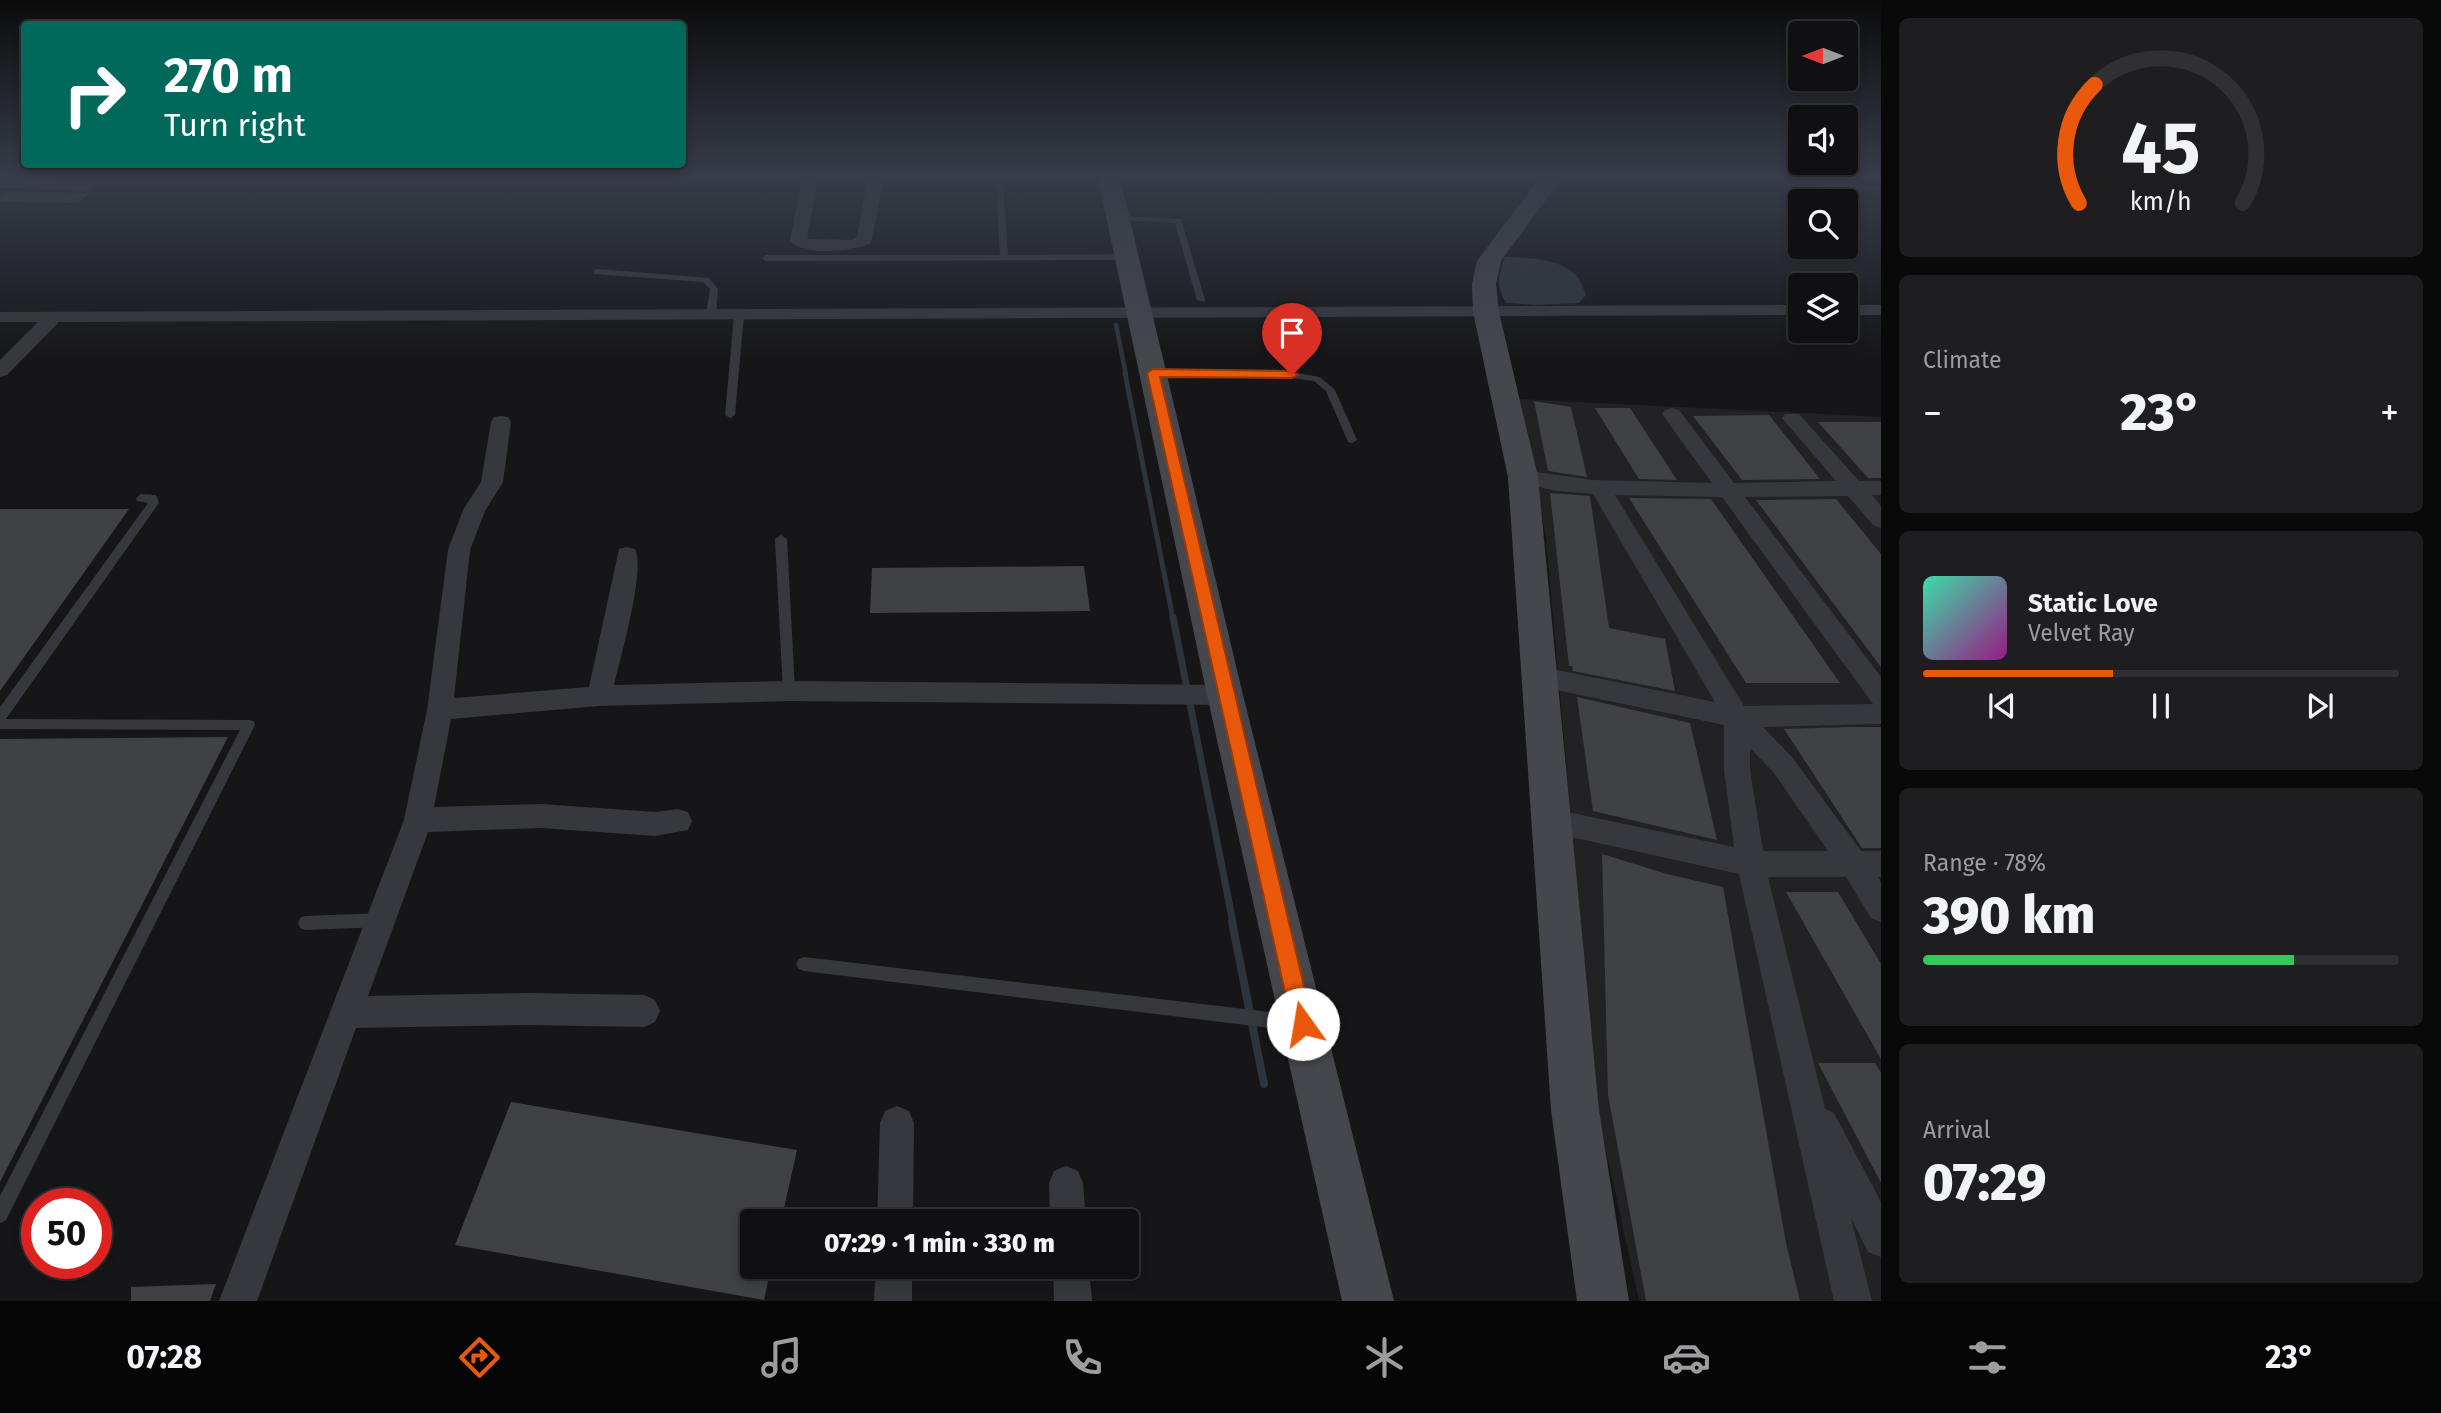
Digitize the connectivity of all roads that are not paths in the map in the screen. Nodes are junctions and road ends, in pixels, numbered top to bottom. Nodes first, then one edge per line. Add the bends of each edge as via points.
1 (798, 239) edge
2 (865, 239) edge
3 (1003, 239) edge
4 (1123, 239) edge
5 (1183, 239) edge
6 (1506, 239) edge
7 (1004, 256) junction
8 (1128, 257) junction
9 (766, 258) dead end
10 (597, 272) dead end
11 (1201, 300) dead end
12 (1788, 310) edge
13 (1858, 310) edge
14 (1881, 310) edge
15 (1486, 312) junction
16 (1140, 313) junction
17 (711, 315) junction
18 (739, 315) junction
19 (0, 317) edge
20 (54, 317) junction
21 (0, 371) edge
22 (1153, 373) junction
23 (1672, 414) dead end
24 (730, 415) dead end
25 (1792, 418) dead end
26 (501, 422) dead end
27 (1352, 440) dead end
28 (1524, 477) junction
29 (1600, 488) junction
30 (1854, 488) junction
31 (1881, 488) edge
32 (1729, 491) junction
33 (141, 498) dead end
34 (1881, 520) edge
35 (781, 539) dead end
36 (627, 555) dead end
37 (1542, 677) junction
38 (789, 691) junction
39 (1200, 694) junction
40 (599, 695) junction
41 (1881, 696) edge
42 (440, 710) junction
43 (1881, 714) edge
44 (1737, 717) junction
45 (0, 718) edge
46 (0, 724) edge
47 (418, 821) junction
48 (678, 821) dead end
49 (1553, 821) junction
50 (1751, 864) junction
51 (1868, 864) edge
52 (1881, 908) edge
53 (382, 920) junction
54 (305, 923) dead end
55 (804, 964) dead end
56 (644, 1011) dead end
57 (345, 1012) junction
58 (1303, 1024) junction
59 (1804, 1089) junction
60 (897, 1123) dead end
61 (1066, 1183) dead end
62 (895, 1209) edge
63 (1067, 1209) edge
64 (0, 1214) edge
65 (1881, 1239) edge
66 (894, 1279) edge
67 (1072, 1279) edge
68 (238, 1301) edge
69 (893, 1301) edge
70 (1073, 1301) edge
71 (1368, 1301) edge
72 (1603, 1301) edge
73 (1853, 1301) edge

1 - 2 street via 802,244 855,245
3 - 7 lane
4 - 8 street
5 - 11 lane
6 - 15 street via 1489,261 1484,284
7 - 8 lane
7 - 9 lane
8 - 16 street
10 - 17 lane via 706,280 714,289
12 - 15 street
13 - 14 street
15 - 16 street
15 - 28 street
16 - 18 street
16 - 22 street
17 - 18 street
17 - 20 street
18 - 24 lane
19 - 20 street
20 - 21 street
22 - 27 lane via 1317,379 1330,390
22 - 39 street
23 - 32 street
25 - 30 street
26 - 42 street via 492,482 474,510 459,550
28 - 29 street via 1567,487
28 - 37 street
29 - 32 street
29 - 44 street
30 - 31 street
30 - 32 street
30 - 34 street
32 - 41 street
33 - 45 lane via 152,498 154,503
35 - 38 lane
36 - 40 street via 623,593
37 - 44 street
37 - 49 street
38 - 39 street
38 - 40 street
39 - 58 street
40 - 42 street
42 - 47 street
43 - 44 street
44 - 50 street via 1737,770
44 - 51 street
46 - 64 lane via 249,725
47 - 48 street via 541,817 655,824
47 - 53 street
49 - 50 street
49 - 72 street via 1575,1110
50 - 51 street
50 - 59 street
51 - 52 street
53 - 54 lane
53 - 57 street
55 - 58 lane
56 - 57 street
57 - 68 street
58 - 71 street
59 - 65 street
59 - 73 street
60 - 62 street
61 - 63 street
66 - 69 street
67 - 70 street

